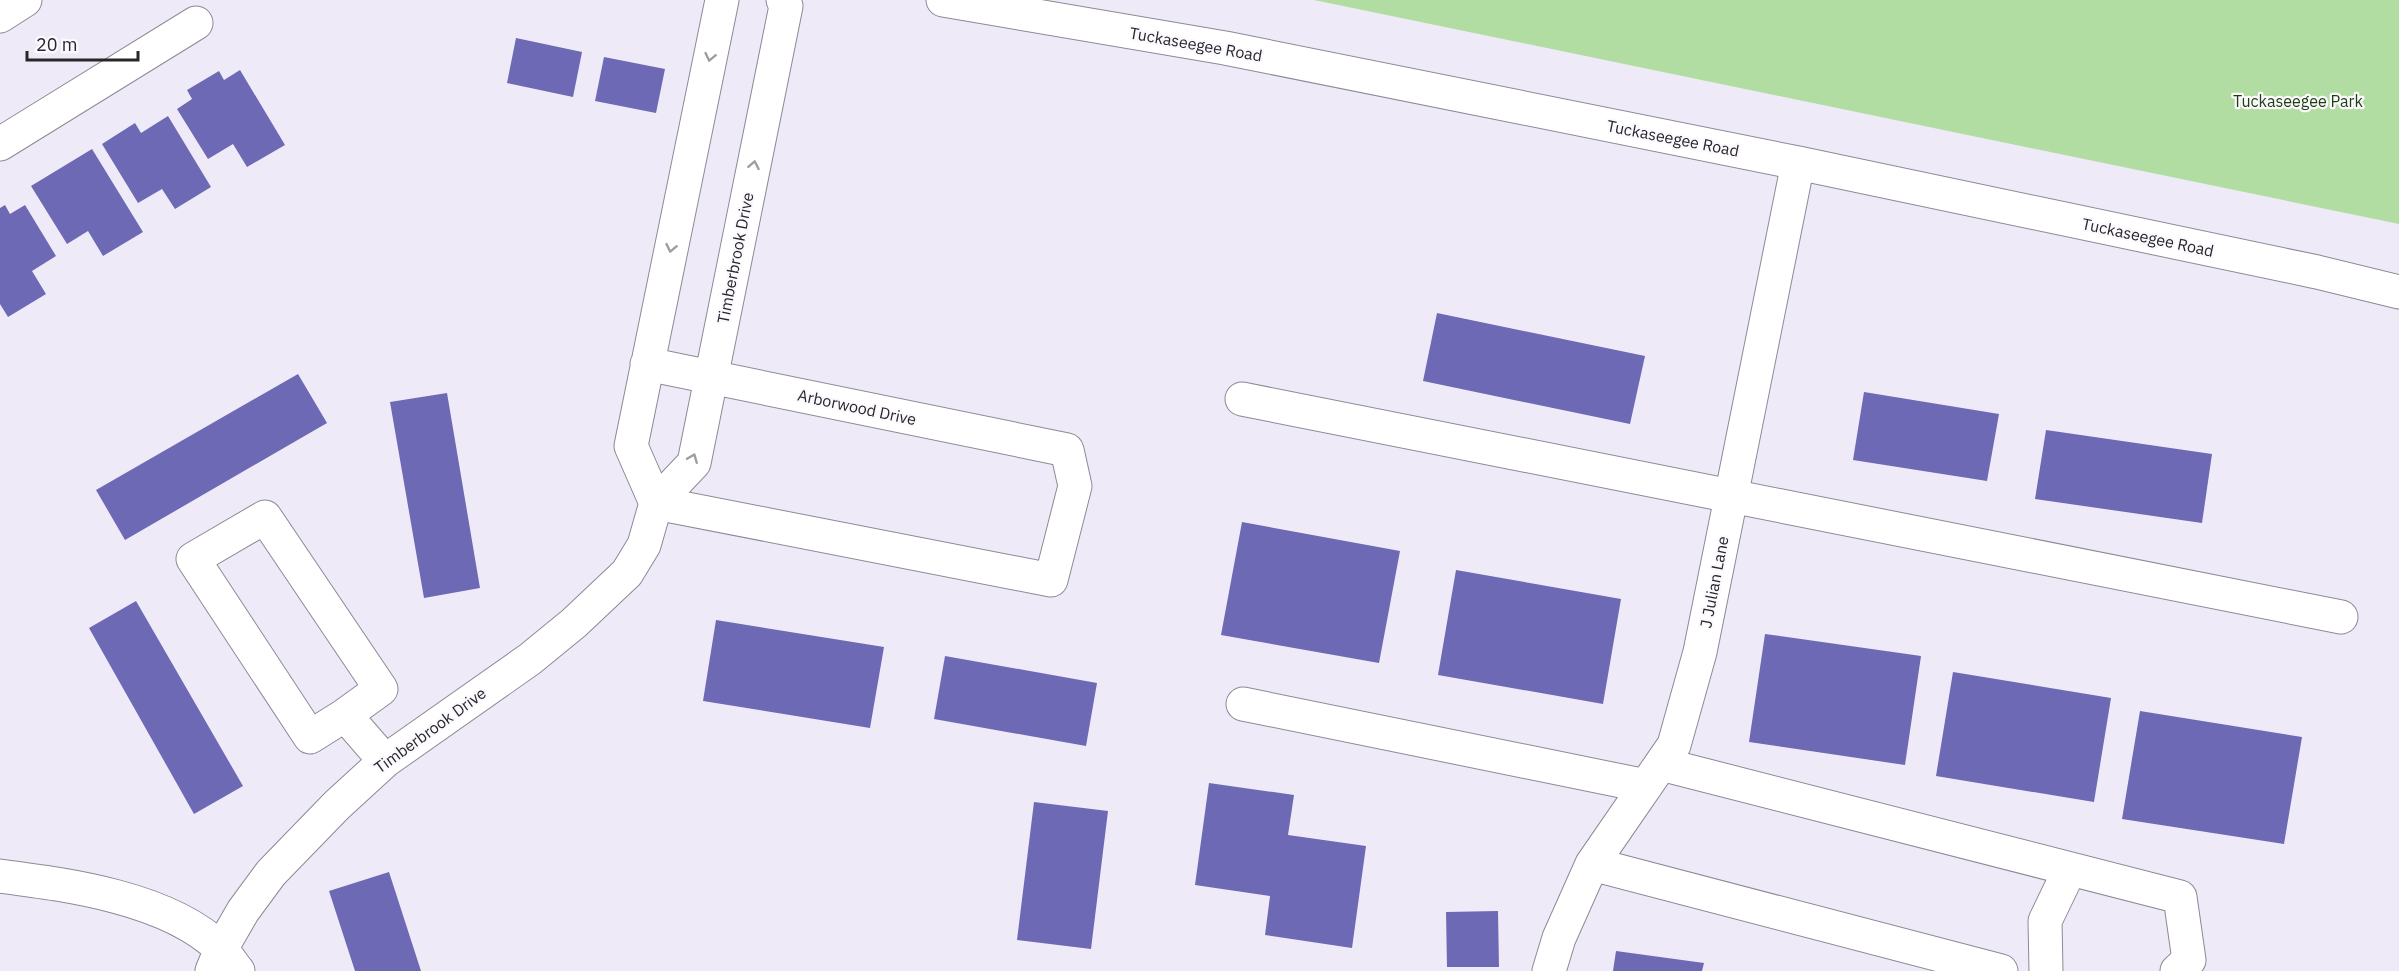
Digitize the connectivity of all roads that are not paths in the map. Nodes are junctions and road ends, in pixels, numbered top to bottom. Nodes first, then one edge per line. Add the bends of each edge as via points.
1 (25, 0) edge
2 (722, 0) edge
3 (783, 0) edge
4 (943, 0) edge
5 (0, 15) edge
6 (196, 23) dead end
7 (0, 144) edge
8 (1798, 163) junction
9 (2399, 292) edge
10 (647, 364) junction
11 (711, 377) junction
12 (1242, 399) dead end
13 (1731, 497) junction
14 (657, 503) junction
15 (2341, 617) dead end
16 (1243, 705) dead end
17 (345, 715) junction
18 (385, 761) junction
19 (1654, 775) junction
20 (1592, 864) junction
21 (2070, 869) junction
22 (0, 876) edge
23 (224, 964) edge
24 (1549, 971) edge
25 (2001, 971) edge
26 (2046, 971) edge
27 (2177, 971) edge

1 - 5 street
2 -> 10 street
11 -> 3 street, Timberbrook Drive via 786,6
4 - 8 street, Tuckaseegee Road via 1225,48
6 - 7 street
8 - 9 street, Tuckaseegee Road
8 - 13 street, J Julian Lane
10 - 11 street, Arborwood Drive
10 - 14 street via 631,446
14 -> 11 street, Timberbrook Drive via 694,462
11 - 14 street, Arborwood Drive via 1067,450 1075,486 1051,580
12 - 13 street
13 - 15 street
13 - 19 street, J Julian Lane via 1700,652 1674,745
14 - 18 street, Timberbrook Drive via 644,545 627,573 530,658
16 - 19 street
17 - 17 street via 310,737 193,559 265,517 381,689
17 - 18 street
18 - 23 street, Timberbrook Drive via 272,873 243,911
19 - 20 street, J Julian Lane
19 - 21 street
20 - 24 street, J Julian Lane via 1559,938
20 - 25 street
21 - 26 street via 2045,921
21 - 27 street via 2180,897 2188,960
22 - 23 street via 72,886 134,902 184,922

